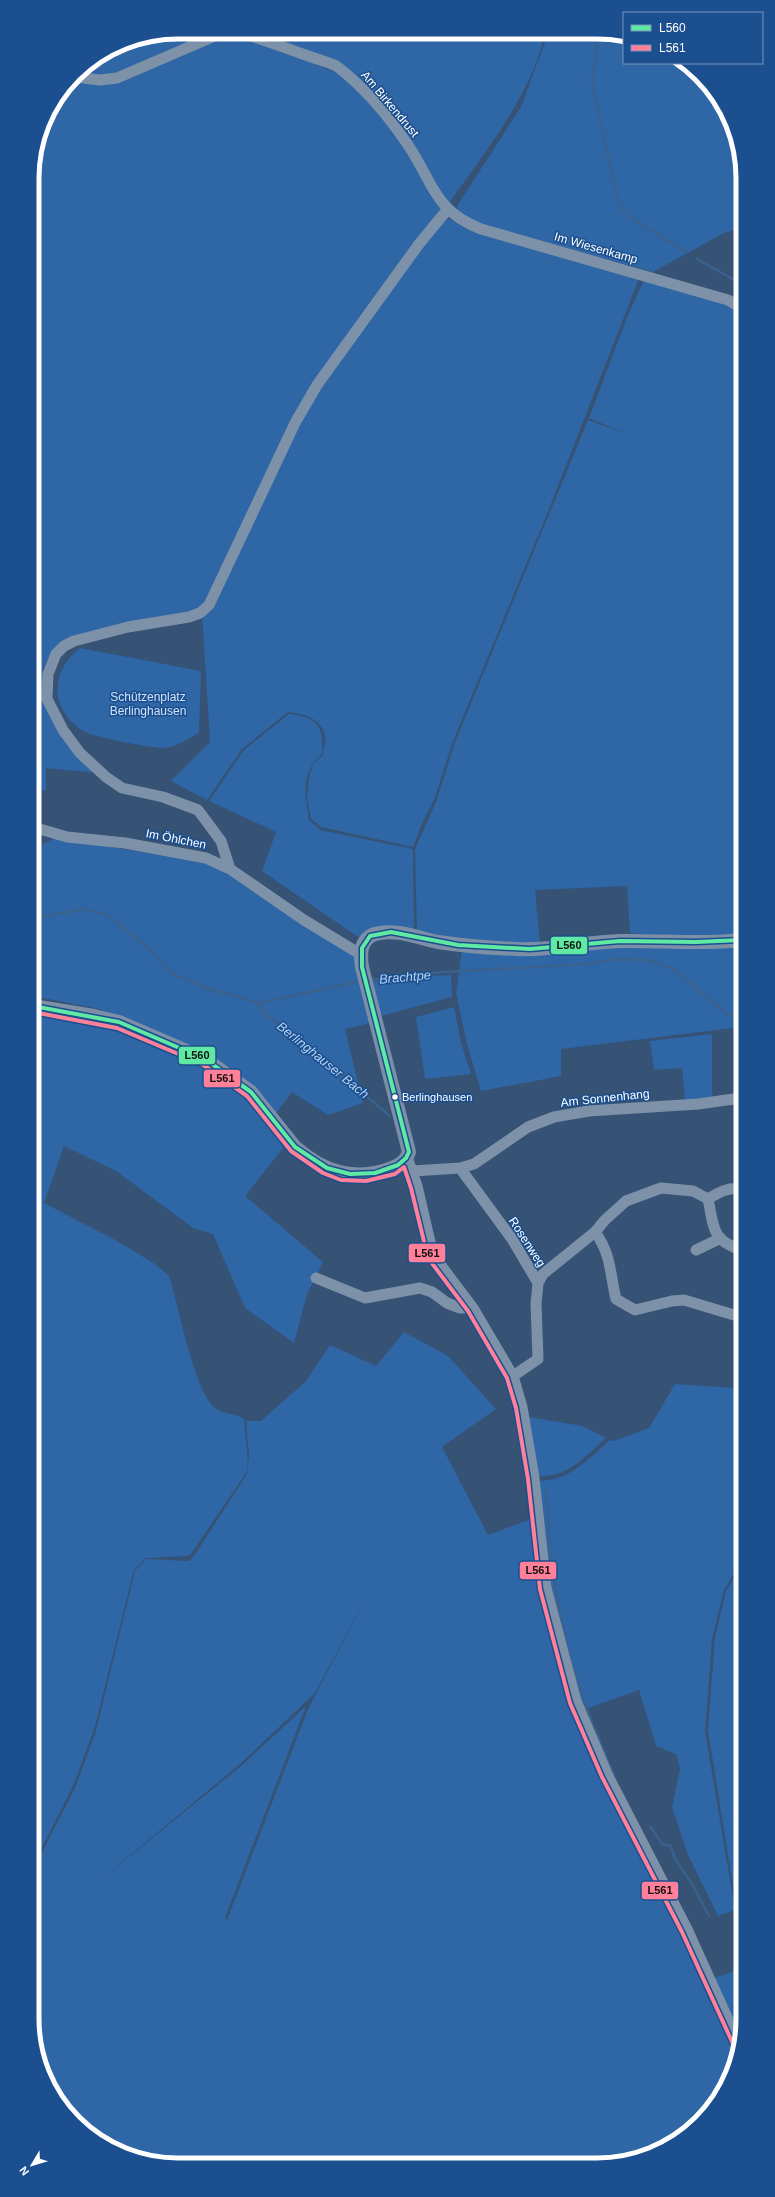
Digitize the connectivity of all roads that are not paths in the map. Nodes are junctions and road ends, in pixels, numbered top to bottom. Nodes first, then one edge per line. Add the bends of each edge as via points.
1 (208, 39) edge
2 (259, 39) edge
3 (82, 78) edge
4 (447, 210) junction
5 (736, 305) edge
6 (39, 829) edge
7 (230, 869) junction
8 (736, 940) edge
9 (361, 960) junction
10 (39, 1007) edge
11 (736, 1099) edge
12 (407, 1157) junction
13 (460, 1168) junction
14 (413, 1171) junction
15 (736, 1188) edge
16 (708, 1199) junction
17 (596, 1232) junction
18 (719, 1239) junction
19 (736, 1247) edge
20 (696, 1250) dead end
21 (316, 1278) dead end
22 (538, 1283) junction
23 (474, 1308) junction
24 (734, 1315) dead end
25 (513, 1376) junction
26 (735, 2035) edge

1 - 3 street via 117,78 100,80
2 - 4 street, Am Birkendrust via 338,67 367,94 408,145
4 - 5 street, Im Wiesenkamp via 458,219 481,230 645,275
4 - 7 street via 419,244 317,385 295,423 209,604 200,613 189,617 128,627 74,641 64,646 52,662 48,674 47,699 63,730 80,753 122,788 163,796 198,810 221,841
6 - 7 street, Im Öhlchen via 67,837 125,843 206,858
7 - 9 street, Im Öhlchen
8 - 9 main road via 693,944 618,941 537,950 462,945 383,932 368,938 362,947
9 - 12 main road via 406,1137 409,1152
10 - 12 main road via 119,1022 205,1059 251,1092 295,1147 325,1168 342,1174 366,1175 393,1168
11 - 13 street, Am Sonnenhang via 698,1104 588,1111 554,1117 534,1123 474,1164
12 - 14 street
13 - 14 street, Am Sonnenhang
13 - 22 street, Rosenweg via 512,1240
14 - 23 street via 433,1255
15 - 16 street via 719,1192
16 - 17 street via 693,1190 662,1188 626,1201
16 - 18 street via 715,1232
17 - 22 street via 543,1274
17 - 24 street via 610,1260 616,1299 628,1307 635,1310 672,1300 684,1300
18 - 19 street
18 - 20 street
21 - 23 street via 366,1298 420,1288 460,1308
22 - 25 street, Rosenweg via 538,1359
23 - 25 street
25 - 26 street via 522,1407 534,1478 546,1588 576,1701 607,1774 690,1935

